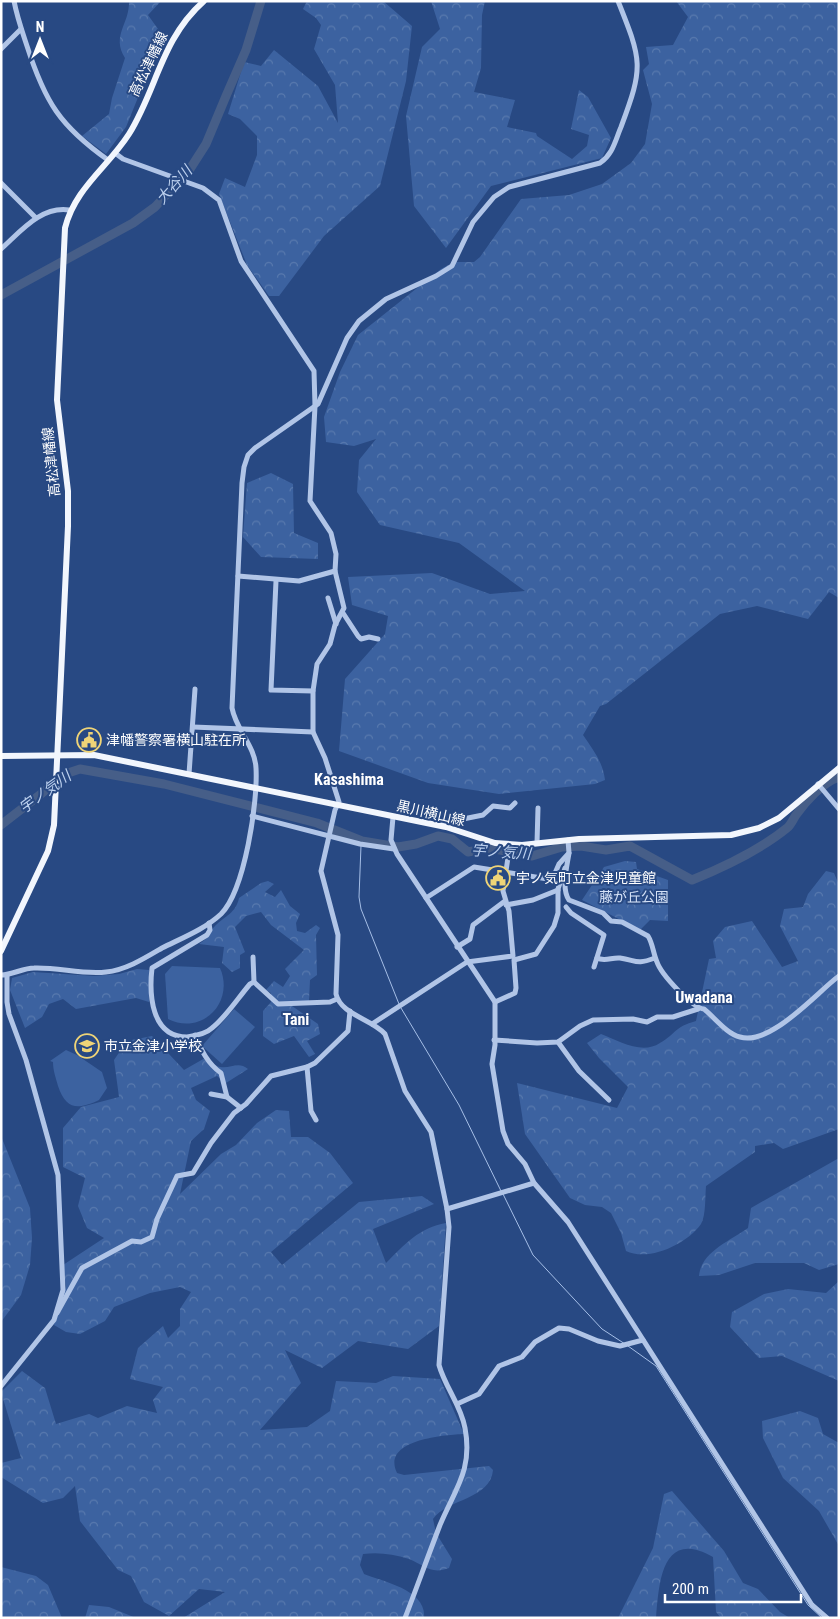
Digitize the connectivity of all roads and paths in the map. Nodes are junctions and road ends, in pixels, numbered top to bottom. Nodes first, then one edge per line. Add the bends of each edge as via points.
1 (14, 1) edge
2 (204, 1) edge
3 (618, 1) edge
4 (21, 29) junction
5 (1, 49) edge
6 (115, 154) junction
7 (108, 160) junction
8 (1, 183) edge
9 (69, 210) junction
10 (36, 218) junction
11 (1, 249) edge
12 (315, 406) junction
13 (335, 571) junction
14 (238, 576) junction
15 (276, 581) junction
16 (328, 598) dead end
17 (342, 612) junction
18 (336, 624) junction
19 (378, 639) dead end
20 (195, 689) dead end
21 (314, 691) junction
22 (193, 727) junction
23 (238, 729) junction
24 (313, 732) junction
25 (57, 754) junction
26 (1, 756) edge
27 (839, 768) edge
28 (190, 774) junction
29 (819, 785) junction
30 (255, 789) junction
31 (515, 803) dead end
32 (337, 806) junction
33 (538, 808) dead end
34 (839, 808) edge
35 (393, 817) junction
36 (251, 819) junction
37 (442, 826) junction
38 (330, 834) junction
39 (537, 843) junction
40 (394, 848) junction
41 (510, 849) junction
42 (568, 849) junction
43 (506, 872) junction
44 (552, 880) junction
45 (560, 881) junction
46 (558, 890) junction
47 (426, 898) junction
48 (569, 900) junction
49 (506, 903) junction
50 (566, 906) junction
51 (558, 907) junction
52 (209, 923) junction
53 (457, 947) junction
54 (1, 951) edge
55 (253, 957) dead end
56 (597, 958) junction
57 (655, 958) junction
58 (467, 962) junction
59 (594, 967) dead end
60 (4, 975) edge
61 (839, 976) edge
62 (254, 982) junction
63 (337, 999) junction
64 (495, 1002) junction
65 (698, 1009) junction
66 (350, 1011) junction
67 (372, 1024) junction
68 (194, 1035) junction
69 (494, 1040) junction
70 (558, 1042) junction
71 (307, 1067) junction
72 (211, 1094) dead end
73 (227, 1097) junction
74 (609, 1100) dead end
75 (241, 1108) junction
76 (316, 1120) dead end
77 (534, 1183) junction
78 (447, 1209) junction
79 (57, 1313) junction
80 (643, 1340) junction
81 (1, 1386) edge
82 (457, 1404) junction
83 (405, 1618) edge
84 (827, 1618) edge

1 - 4 street
2 - 6 main road, 高松津幡線 via 173,38 130,132
3 - 12 street via 635,43 638,70 634,93 610,155 600,163 509,187 494,197 473,222 452,266 386,299 359,321 347,338
4 - 5 street
4 - 7 street via 40,86 51,104 75,134
6 - 7 main road, 高松津幡線
6 - 12 street via 196,185 219,200 241,261 314,371
7 - 9 main road, 高松津幡線 via 86,184
8 - 10 street
9 - 10 street via 50,210
9 - 25 main road, 高松津幡線 via 63,254 57,400 68,491
10 - 11 street
12 - 13 street via 310,501 331,533 336,554
12 - 14 street via 263,440 248,455 242,483
13 - 15 street via 299,581
13 - 17 street via 344,608
14 - 15 street
14 - 23 street via 232,697
15 - 21 street via 271,690
16 - 18 street
17 - 18 street
17 - 19 street via 358,636
18 - 21 street via 330,644 317,664
20 - 22 street
21 - 24 street
22 - 23 street
22 - 28 street
23 - 24 street
23 - 30 street via 256,765
24 - 32 street via 325,758 339,802
25 - 26 main road, 黒川横山線
25 - 28 main road, 黒川横山線 via 94,755
25 - 54 main road, 高松津幡線 via 54,825 48,851
27 - 29 main road, 黒川横山線
28 - 30 main road, 黒川横山線
29 - 34 street
29 - 42 main road, 黒川横山線 via 779,818 759,828
30 - 32 main road, 黒川横山線
30 - 36 street
31 - 37 street via 510,808 493,806 483,815 443,823
32 - 35 main road, 黒川横山線
32 - 38 street
33 - 39 street
35 - 37 main road, 黒川横山線
35 - 40 street via 391,840
36 - 38 street
36 - 52 street via 239,883 221,914
37 - 41 main road, 黒川横山線
38 - 40 street via 361,844
38 - 63 street via 320,872 338,935
39 - 41 main road, 黒川横山線
39 - 42 main road, 黒川横山線
40 - 47 street
41 - 43 street
42 - 44 street
42 - 45 street
42 - 48 street via 566,896
43 - 44 street
43 - 47 street via 474,867
43 - 49 street
44 - 45 street
45 - 46 street
46 - 49 street via 533,900
46 - 51 street
47 - 53 street
48 - 50 street
48 - 57 street via 603,913 610,921 640,930 651,941
49 - 53 street via 473,925 470,938
49 - 58 street via 510,912 513,956
50 - 51 street
50 - 56 street via 571,914 604,935
51 - 64 street via 554,926 536,954 514,960 514,992
52 - 60 street via 115,971 89,973 32,968
52 - 68 street via 207,935 151,970 154,1015 158,1023 177,1036
53 - 58 street
55 - 62 street
56 - 57 street via 602,961 619,958 635,963
56 - 59 street
57 - 65 street via 675,986
58 - 64 street
58 - 67 street
60 - 79 street via 9,1014 26,1060 58,1175 63,1290
61 - 65 street via 790,1019 763,1035 741,1038 704,1009
62 - 63 street via 278,1004
62 - 68 street via 211,1030
63 - 66 street
64 - 69 street
65 - 70 street via 646,1022 633,1019 593,1020
66 - 67 street
66 - 71 street via 348,1031
67 - 78 street via 388,1039 405,1091 431,1132
68 - 73 street via 209,1065 221,1073
69 - 70 street
69 - 77 street via 492,1064 503,1131
70 - 74 street via 578,1071
71 - 75 street via 271,1076
71 - 76 street via 310,1111
72 - 73 street
73 - 75 street
75 - 79 street via 211,1142 193,1173 177,1176 152,1237 142,1242 132,1241 82,1268
77 - 78 street
77 - 80 street via 568,1222
78 - 82 street via 450,1227 440,1365
79 - 81 street
80 - 82 street via 620,1346 559,1328 535,1342 522,1357 499,1366 479,1394
80 - 84 street via 812,1605
82 - 83 street via 466,1430 464,1477 441,1523

